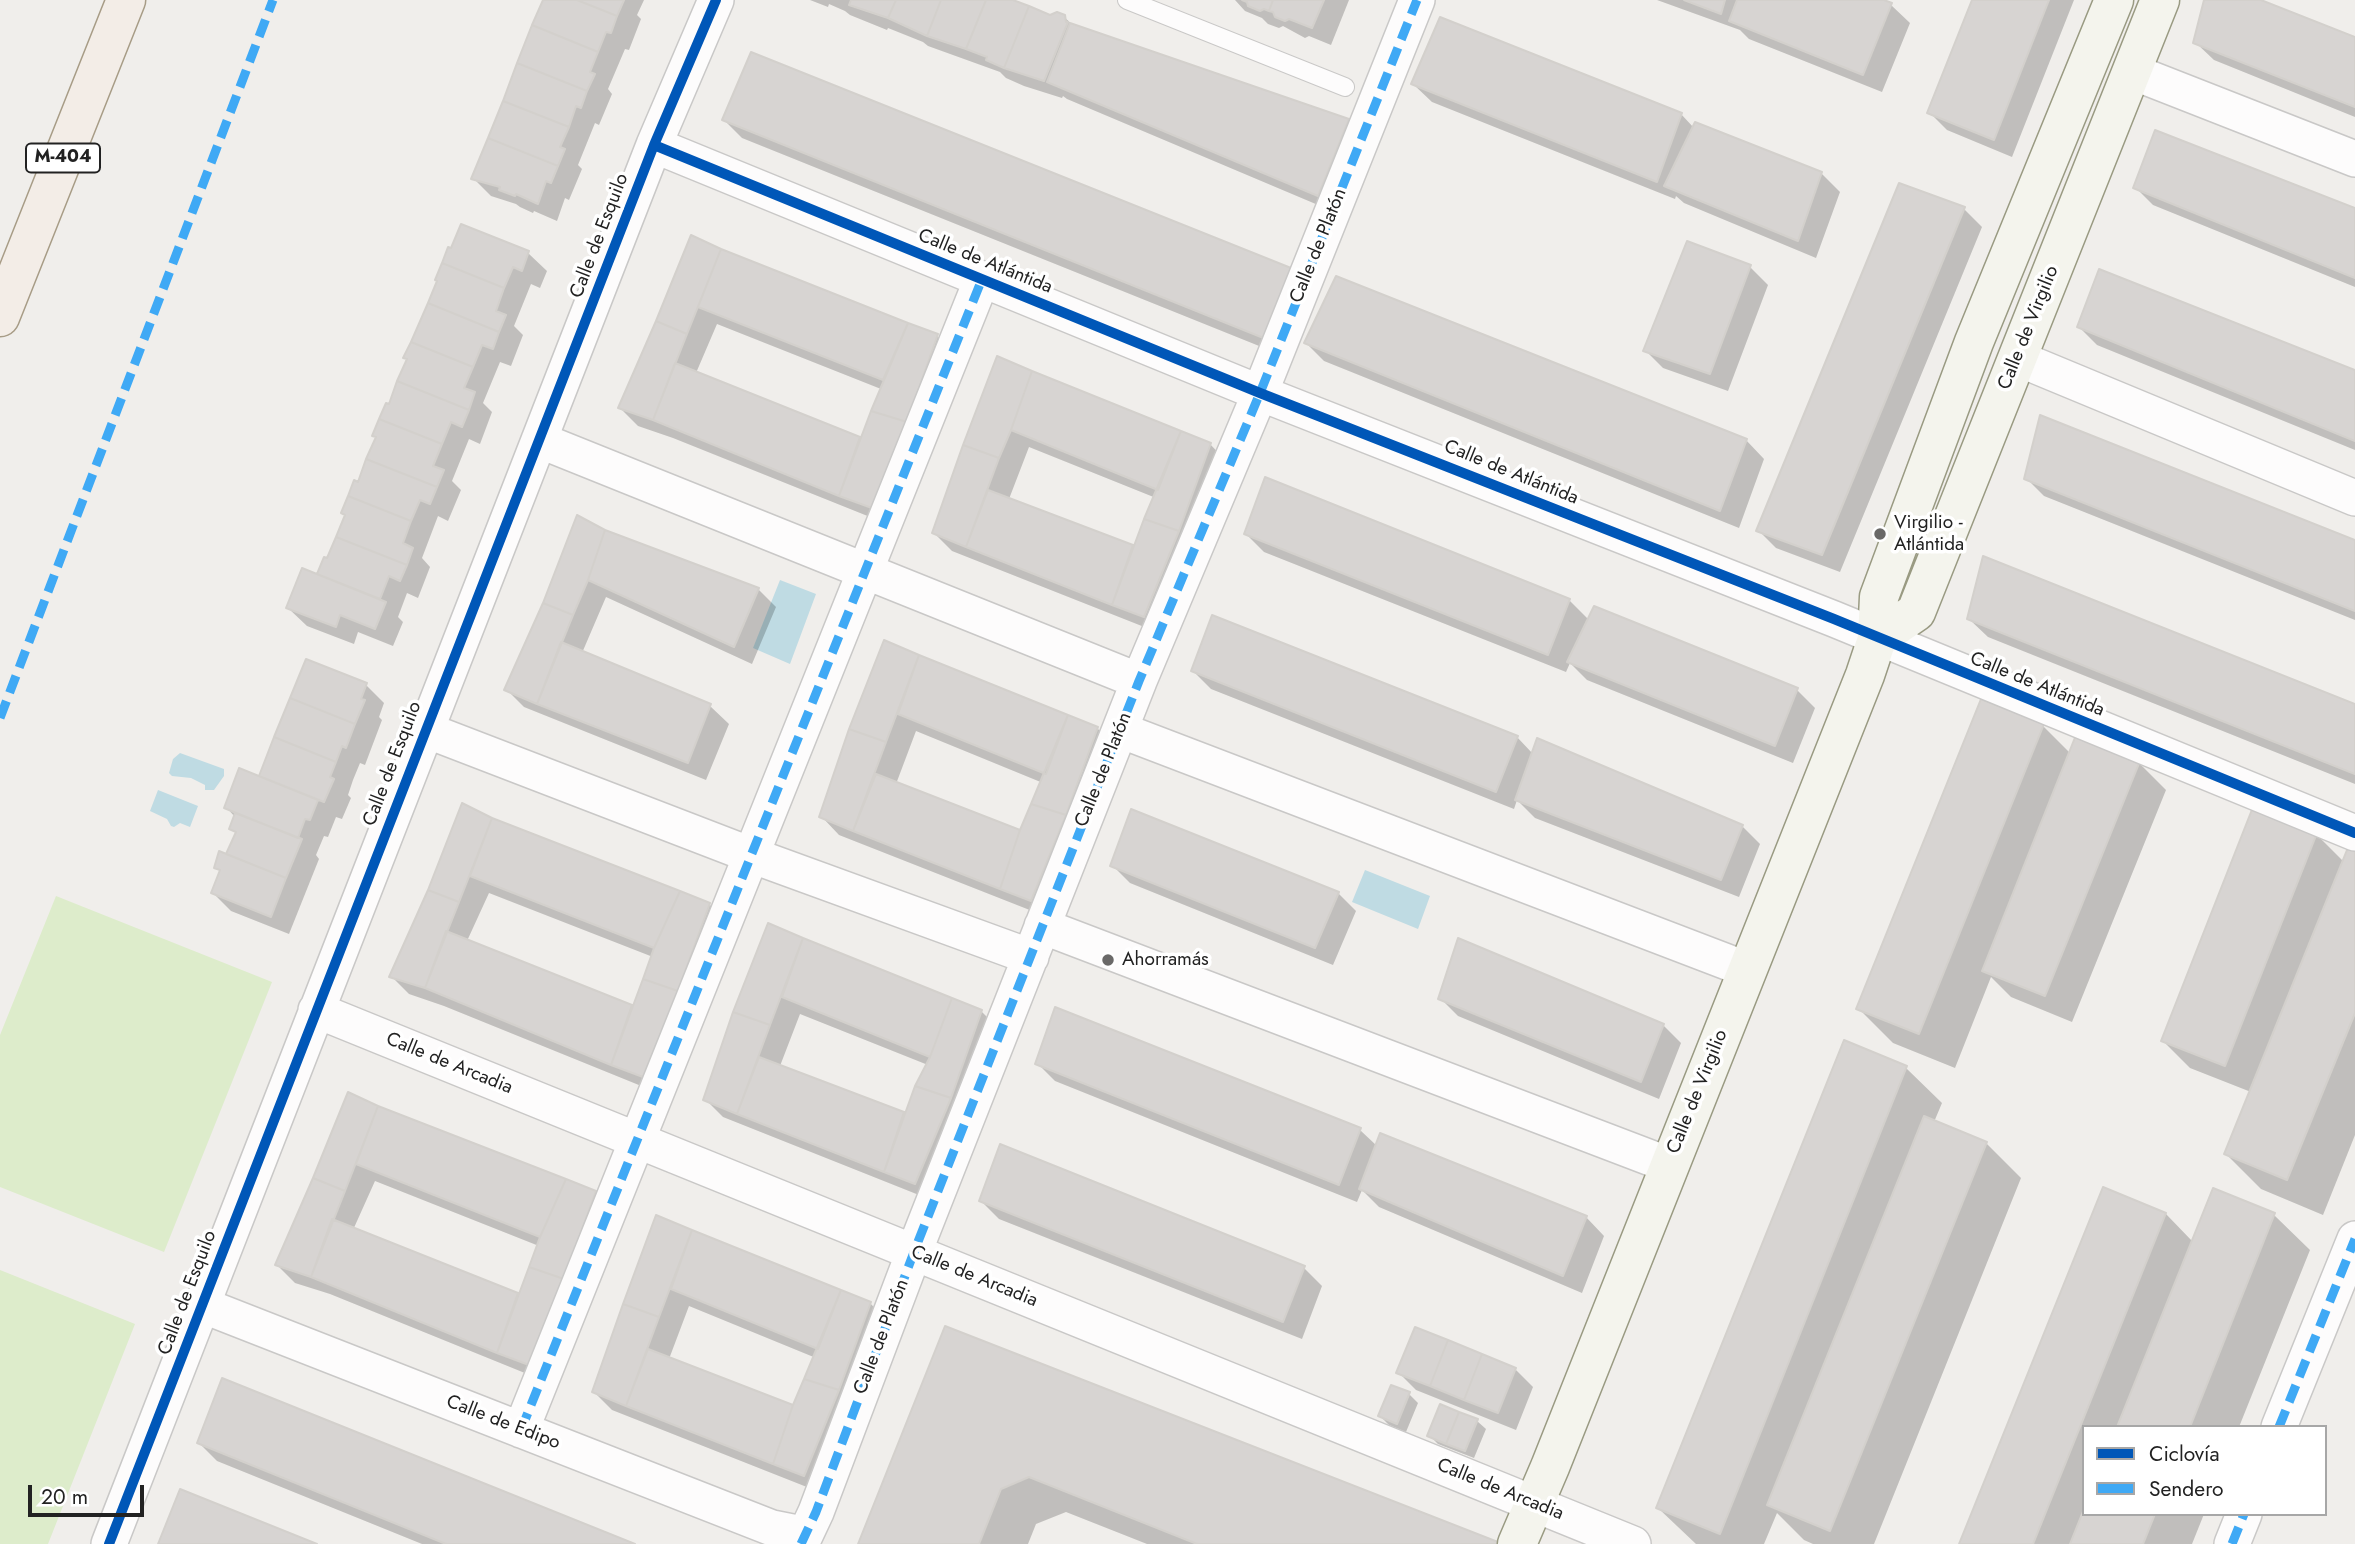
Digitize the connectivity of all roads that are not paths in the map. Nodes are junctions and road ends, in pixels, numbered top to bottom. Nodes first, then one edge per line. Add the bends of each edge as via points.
1 (126, 0) edge
2 (716, 0) edge
3 (1126, 0) edge
4 (1417, 0) edge
5 (2114, 0) edge
6 (2160, 0) edge
7 (2133, 72) junction
8 (1345, 88) dead end
9 (654, 145) junction
10 (2355, 159) edge
11 (982, 279) junction
12 (0, 317) edge
13 (2017, 358) junction
14 (1261, 393) junction
15 (539, 440) junction
16 (2355, 498) edge
17 (865, 571) junction
18 (1877, 639) junction
19 (1139, 681) junction
20 (426, 730) junction
21 (1121, 730) junction
22 (2355, 833) edge
23 (751, 855) junction
24 (1036, 941) junction
25 (1748, 970) junction
26 (316, 1010) junction
27 (637, 1141) junction
28 (1669, 1165) junction
29 (2355, 1239) edge
30 (914, 1252) junction
31 (202, 1305) junction
32 (2280, 1425) edge
33 (521, 1430) junction
34 (1535, 1504) junction
35 (2243, 1516) edge
36 (803, 1537) edge
37 (109, 1544) edge
38 (1517, 1544) edge
39 (1633, 1544) edge
40 (2232, 1544) edge

1 - 12 main road, M-404
2 - 9 street, Calle de Esquilo
3 - 8 lane
4 - 14 street, Calle de Platón
5 - 18 street, Calle de Virgilio via 1974,342 1893,559 1879,597
6 - 7 street, Calle de Virgilio
7 - 10 street
7 - 13 street, Calle de Virgilio
9 - 11 street, Calle de Atlántida
9 - 15 street, Calle de Esquilo
11 - 14 street, Calle de Atlántida
11 - 17 street
13 - 16 street
13 - 18 street, Calle de Virgilio via 1916,612
14 - 18 street, Calle de Atlántida
14 - 19 street, Calle de Platón
15 - 17 street
15 - 20 street, Calle de Esquilo
17 - 19 street
17 - 23 street
18 - 22 street, Calle de Atlántida
18 - 25 street, Calle de Virgilio
19 - 21 street, Calle de Platón
20 - 23 street
20 - 26 street, Calle de Esquilo
21 - 24 street, Calle de Platón
21 - 25 street
23 - 24 street
23 - 27 street
24 - 28 street
24 - 30 street, Calle de Platón
25 - 28 street, Calle de Virgilio
26 - 27 street, Calle de Arcadia
26 - 31 street, Calle de Esquilo
27 - 30 street, Calle de Arcadia
27 - 33 street
28 - 34 street, Calle de Virgilio
29 - 32 street
30 - 34 street, Calle de Arcadia
30 - 36 street, Calle de Platón
31 - 33 street, Calle de Edipo
31 - 37 street, Calle de Esquilo
33 - 36 street, Calle de Edipo
34 - 38 street, Calle de Virgilio
34 - 39 street, Calle de Arcadia
35 - 40 street

